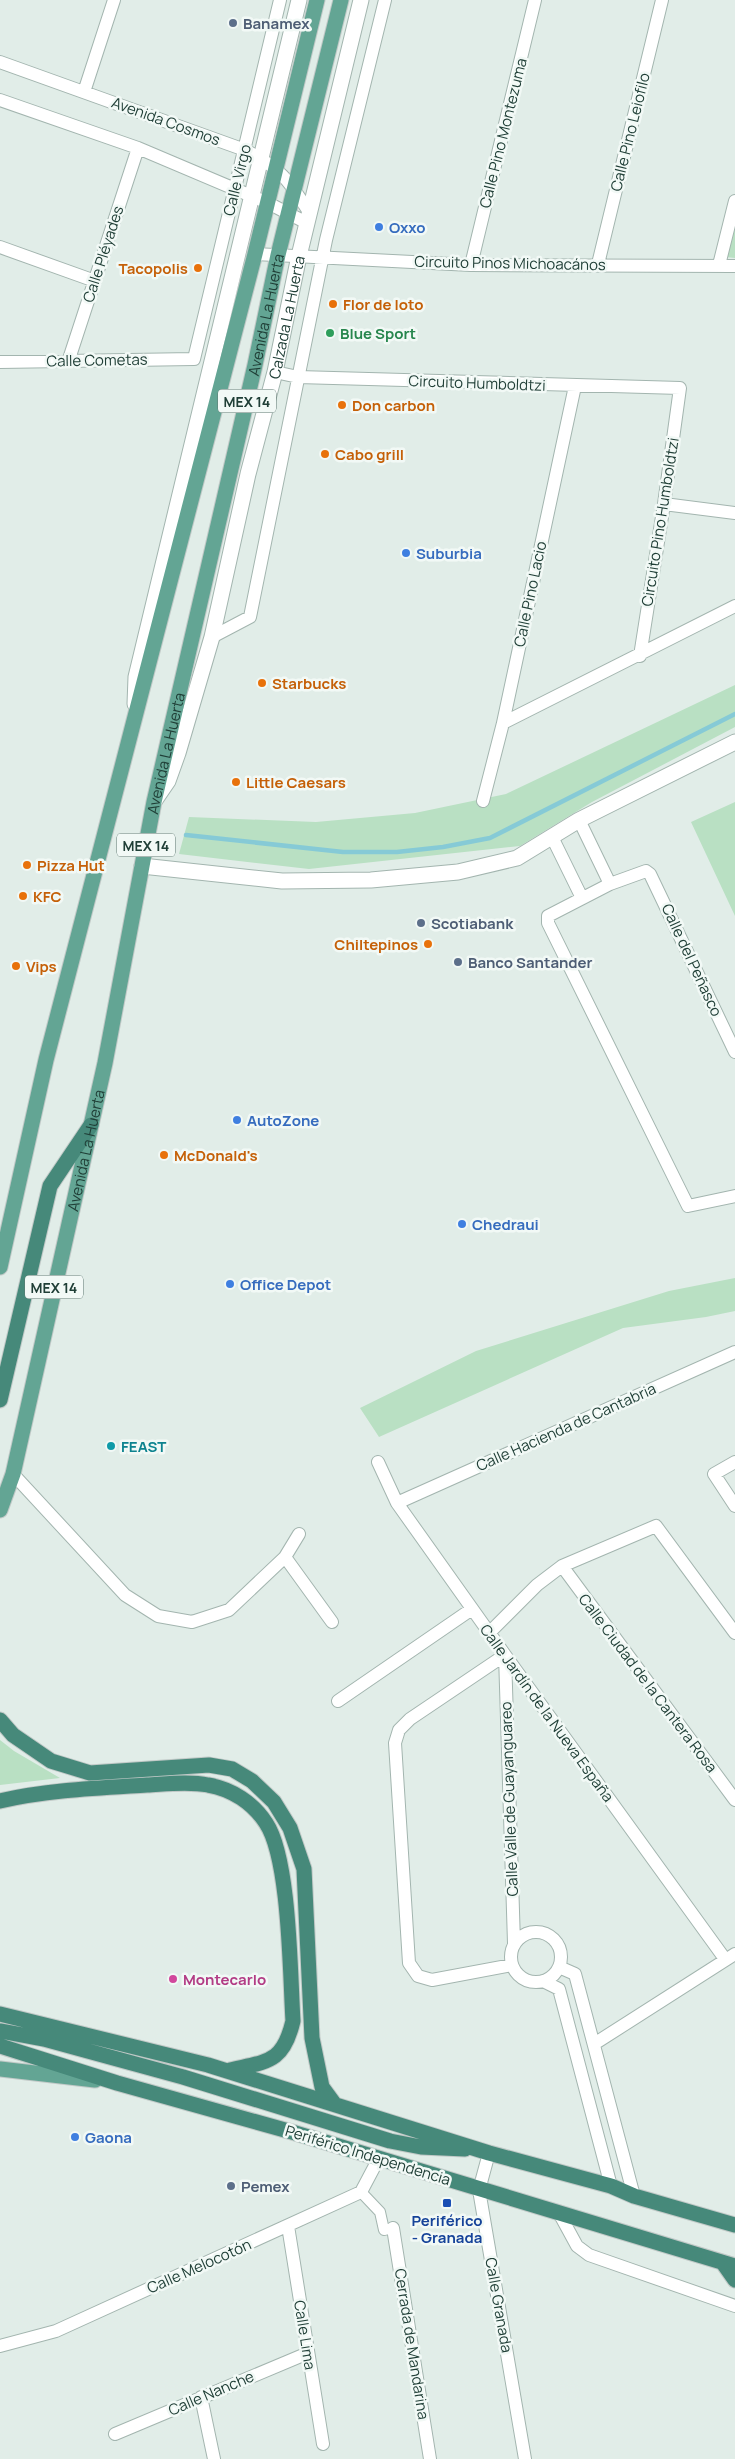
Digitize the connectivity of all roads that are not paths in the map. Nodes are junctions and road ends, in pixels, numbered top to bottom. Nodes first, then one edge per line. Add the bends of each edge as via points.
1 (114, 0) edge
2 (280, 0) edge
3 (299, 0) edge
4 (317, 0) edge
5 (341, 0) edge
6 (361, 0) edge
7 (385, 0) edge
8 (535, 0) edge
9 (662, 0) edge
10 (0, 62) edge
11 (84, 92) junction
12 (0, 100) edge
13 (138, 148) junction
14 (245, 150) junction
15 (260, 157) junction
16 (276, 167) junction
17 (294, 187) junction
18 (234, 189) junction
19 (250, 196) junction
20 (735, 201) edge
21 (268, 203) junction
22 (288, 212) junction
23 (308, 218) junction
24 (0, 247) edge
25 (256, 254) junction
26 (278, 255) junction
27 (299, 256) junction
28 (323, 256) junction
29 (598, 264) junction
30 (471, 265) junction
31 (719, 266) junction
32 (735, 266) edge
33 (95, 281) junction
34 (194, 359) joint
35 (69, 360) junction
36 (0, 362) edge
37 (275, 372) junction
38 (298, 377) junction
39 (575, 386) junction
40 (680, 388) joint
41 (664, 504) junction
42 (735, 513) edge
43 (735, 606) edge
44 (212, 637) junction
45 (640, 656) junction
46 (502, 723) junction
47 (135, 724) junction
48 (735, 742) edge
49 (483, 800) dead end
50 (154, 802) junction
51 (579, 820) junction
52 (552, 837) junction
53 (142, 866) junction
54 (610, 884) junction
55 (582, 898) junction
56 (735, 1052) edge
57 (91, 1125) junction
58 (735, 1196) edge
59 (0, 1267) edge
60 (735, 1352) edge
61 (0, 1400) edge
62 (378, 1462) dead end
63 (735, 1462) edge
64 (13, 1474) junction
65 (397, 1503) junction
66 (735, 1506) edge
67 (0, 1509) edge
68 (299, 1534) dead end
69 (285, 1557) junction
70 (562, 1566) junction
71 (472, 1609) junction
72 (332, 1622) dead end
73 (489, 1633) junction
74 (735, 1633) edge
75 (504, 1655) junction
76 (338, 1701) dead end
77 (0, 1720) edge
78 (735, 1800) edge
79 (0, 1801) edge
80 (514, 1944) junction
81 (730, 1957) edge
82 (512, 1965) junction
83 (559, 1967) junction
84 (543, 1981) junction
85 (0, 2014) edge
86 (0, 2031) edge
87 (594, 2044) junction
88 (0, 2046) edge
89 (0, 2069) edge
90 (600, 2069) junction
91 (227, 2070) junction
92 (582, 2074) junction
93 (117, 2083) junction
94 (333, 2102) junction
95 (483, 2151) junction
96 (379, 2158) junction
97 (611, 2186) junction
98 (479, 2190) junction
99 (361, 2192) junction
100 (634, 2196) junction
101 (559, 2213) junction
102 (735, 2225) edge
103 (288, 2226) junction
104 (394, 2228) joint
105 (729, 2264) edge
106 (735, 2280) edge
107 (735, 2306) edge
108 (0, 2346) edge
109 (308, 2353) junction
110 (202, 2397) junction
111 (115, 2434) dead end
112 (323, 2444) dead end
113 (214, 2459) edge
114 (430, 2459) edge
115 (525, 2459) edge

1 - 11 street
2 - 14 street, Calle Virgo
3 - 15 street
4 - 16 main road, Avenida La Huerta / MEX 14
5 - 17 main road, Avenida La Huerta / MEX 14
6 - 23 street, Calzada La Huerta
7 - 28 street, Calzada La Huerta
8 - 30 street, Calle Pino Montezuma
9 - 29 street, Calle Pino Leiofilo
10 - 11 street, Avenida Cosmos
11 - 14 street, Avenida Cosmos
12 - 13 street
13 - 18 street
13 - 33 street, Calle Pléyades
14 - 15 street, Avenida Cosmos
14 - 18 street, Calle Virgo
15 - 16 street, Avenida Cosmos
15 - 19 street
16 - 17 street, Avenida Cosmos
16 - 21 main road, Avenida La Huerta / MEX 14
17 - 22 main road, Avenida La Huerta / MEX 14
17 - 23 street, Avenida Cosmos
18 - 19 street
18 - 34 street, Calle Virgo
19 - 21 street
19 - 47 street via 136,677
20 - 31 street
21 - 22 street
21 - 25 main road, Avenida La Huerta / MEX 14
22 - 23 street
22 - 26 main road, Avenida La Huerta / MEX 14
23 - 27 street, Calzada La Huerta
24 - 33 street
25 - 26 street, Circuito Pinos Michoacános
25 - 47 main road, Avenida La Huerta / MEX 14
26 - 27 street, Circuito Pinos Michoacános
26 - 50 main road, Avenida La Huerta / MEX 14
27 - 28 street, Circuito Pinos Michoacános
27 - 37 street, Calzada La Huerta
28 - 30 street, Circuito Pinos Michoacános
28 - 38 street, Calzada La Huerta
29 - 30 street, Circuito Pinos Michoacános
29 - 31 street, Circuito Pinos Michoacános
31 - 32 street, Circuito Pinos Michoacános
33 - 35 street, Calle Pléyades
34 - 35 street, Calle Cometas
35 - 36 street, Calle Cometas
37 - 38 street, Circuito Humboldtzi
37 - 44 street, Calzada La Huerta via 248,474
38 - 39 street, Circuito Humboldtzi
38 - 44 street, Calzada La Huerta via 250,617
39 - 40 street, Circuito Humboldtzi
39 - 46 street, Calle Pino Lacio
40 - 41 street, Circuito Pino Humboldtzi
41 - 42 street
41 - 45 street, Circuito Pino Humboldtzi
43 - 45 street
44 - 50 street, Calzada La Huerta via 178,753 168,781
45 - 46 street
46 - 49 street, Calle Pino Lacio
47 - 59 main road, Avenida La Huerta / MEX 14 via 46,1060
48 - 51 street
50 - 53 main road, Avenida La Huerta / MEX 14
51 - 52 street
51 - 54 street
52 - 53 street via 517,858 458,872 371,880 282,881
52 - 55 street
53 - 57 main road, Avenida La Huerta / MEX 14
54 - 55 street
54 - 56 street, Calle del Peñasco via 646,871 650,874
55 - 58 street via 552,913 548,916 548,923 688,1206
57 - 61 highway via 50,1186
57 - 64 main road, Avenida La Huerta / MEX 14
60 - 65 street, Calle Hacienda de Cantabria
62 - 65 street, Calle Jardín de la Nueva España
63 - 66 street via 714,1474
64 - 67 main road, Avenida La Huerta / MEX 14
64 - 69 street via 125,1595 158,1616 192,1622 229,1610
65 - 71 street, Calle Jardín de la Nueva España
68 - 69 street
69 - 72 street
70 - 73 street via 537,1585
70 - 74 street via 656,1526
70 - 78 street, Calle Ciudad de la Cantera Rosa
71 - 73 street, Calle Jardín de la Nueva España
71 - 76 street
73 - 75 street, Calle Jardín de la Nueva España
75 - 80 street, Calle Valle de Guayanguareo
75 - 81 street, Calle Jardín de la Nueva España
75 - 82 street via 410,1719 399,1730 395,1743 409,1963 418,1976 432,1980
77 - 94 highway via 13,1735 51,1761 90,1773 208,1765 232,1769 252,1781 274,1802 290,1828 304,1869 312,2038 322,2088
79 - 91 highway via 125,1786 206,1784 232,1792 252,1806 267,1824 279,1857 293,2021 283,2051 267,2062
80 - 82 street
80 - 83 street via 528,1933 544,1933 552,1937 560,1951
81 - 87 street
82 - 84 street via 528,1981
83 - 84 street
83 - 87 street via 575,1974
84 - 92 street via 559,1989
85 - 91 highway
86 - 95 highway via 120,2060 390,2141 430,2148
87 - 90 street
88 - 93 highway, Periférico Independencia
89 - 93 main road
90 - 92 street
90 - 100 street
91 - 94 highway
92 - 97 street
93 - 96 highway, Periférico Independencia
94 - 95 highway
95 - 97 highway
95 - 98 street, Calle Granada
96 - 98 highway, Periférico Independencia
96 - 99 street
97 - 100 highway
98 - 101 highway, Periférico Independencia
98 - 115 street, Calle Granada
99 - 103 street, Calle Melocotón
99 - 104 street via 380,2212 384,2230
100 - 102 highway
101 - 105 highway, Periférico Independencia
101 - 107 street via 577,2246 589,2255
103 - 108 street, Calle Melocotón via 56,2331
103 - 109 street, Calle Lima
104 - 114 street, Cerrada de Mandarina
105 - 106 highway
109 - 110 street, Calle Nanche
109 - 112 street, Calle Lima
110 - 111 street, Calle Nanche
110 - 113 street

